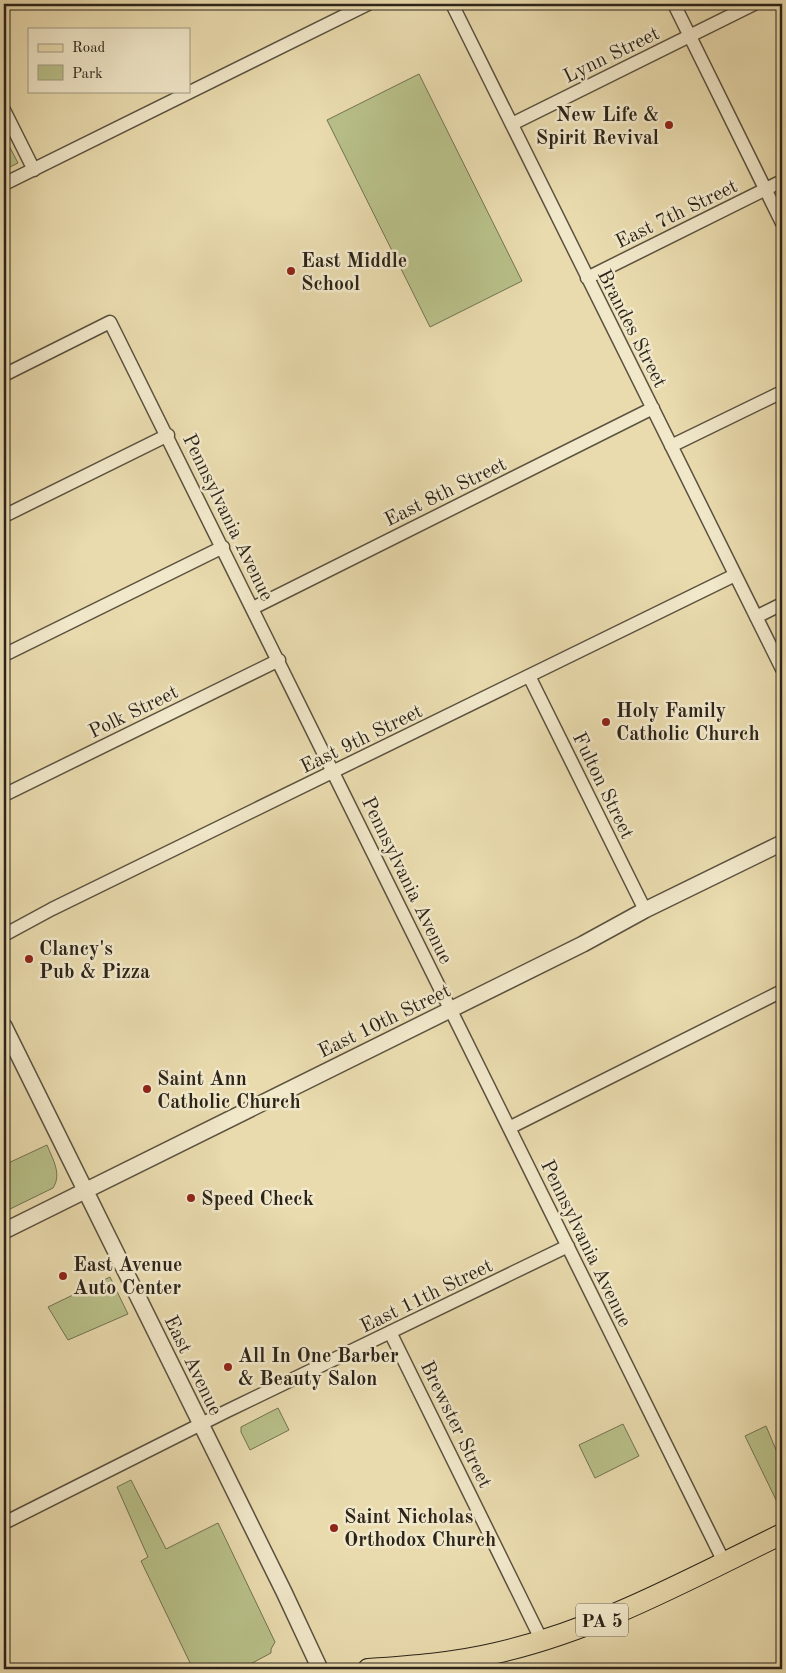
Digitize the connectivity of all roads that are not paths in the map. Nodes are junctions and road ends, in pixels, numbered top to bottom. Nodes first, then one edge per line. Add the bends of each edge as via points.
1 (368, 4) edge
2 (452, 4) edge
3 (674, 4) edge
4 (754, 4) edge
5 (690, 36) junction
6 (4, 110) edge
7 (512, 124) junction
8 (34, 170) junction
9 (782, 181) edge
10 (4, 184) edge
11 (766, 189) junction
12 (782, 223) edge
13 (587, 278) junction
14 (4, 375) edge
15 (782, 392) edge
16 (653, 408) junction
17 (168, 436) junction
18 (672, 446) junction
19 (4, 516) edge
20 (223, 547) junction
21 (735, 575) junction
22 (782, 604) edge
23 (253, 608) junction
24 (756, 617) junction
25 (4, 655) edge
26 (279, 660) junction
27 (782, 669) edge
28 (529, 676) junction
29 (334, 772) junction
30 (4, 795) edge
31 (782, 843) edge
32 (645, 910) junction
33 (4, 935) edge
34 (782, 991) edge
35 (451, 1009) junction
36 (4, 1026) edge
37 (509, 1128) junction
38 (85, 1191) junction
39 (4, 1231) edge
40 (568, 1246) junction
41 (390, 1332) junction
42 (201, 1424) junction
43 (4, 1522) edge
44 (782, 1534) edge
45 (724, 1562) junction
46 (542, 1641) junction
47 (413, 1668) edge
48 (320, 1669) edge
49 (368, 1669) edge

1 - 8 street
2 - 7 street, Brandes Street
3 - 5 street
4 - 5 street, Lynn Street
5 - 7 street, Lynn Street
5 - 11 street
6 - 8 street
7 - 13 street, Brandes Street
8 - 10 street
9 - 11 street, East 7th Street
11 - 12 street
11 - 13 street, East 7th Street
13 - 16 street, Brandes Street
14 - 17 street, Pennsylvania Avenue via 110,322
15 - 18 street
16 - 18 street, Brandes Street
16 - 23 street, East 8th Street
17 - 19 street
17 - 20 street, Pennsylvania Avenue
18 - 21 street, Brandes Street
20 - 23 street, Pennsylvania Avenue
20 - 25 street
21 - 24 street, Brandes Street
21 - 28 street, East 9th Street
22 - 24 street
23 - 26 street, Pennsylvania Avenue
24 - 27 street, Brandes Street
26 - 29 street, Pennsylvania Avenue
26 - 30 street, Polk Street
28 - 29 street, East 9th Street
28 - 32 street, Fulton Street
29 - 33 street, East 9th Street
29 - 35 street, Pennsylvania Avenue
31 - 32 street, East 10th Street
32 - 35 street, East 10th Street
34 - 37 street
35 - 37 street, Pennsylvania Avenue
35 - 38 street, East 10th Street
36 - 38 street, East Avenue
37 - 40 street, Pennsylvania Avenue
38 - 39 street, East 10th Street
38 - 42 street, East Avenue
40 - 41 street, East 11th Street
40 - 45 street, Pennsylvania Avenue
41 - 42 street, East 11th Street
41 - 46 street, Brewster Street
42 - 43 street, East 11th Street
42 - 48 street, East Avenue
44 - 45 main road, PA 5
45 - 46 main road, PA 5 via 612,1616
46 - 47 main road, PA 5 via 474,1658
47 - 49 main road, PA 5

